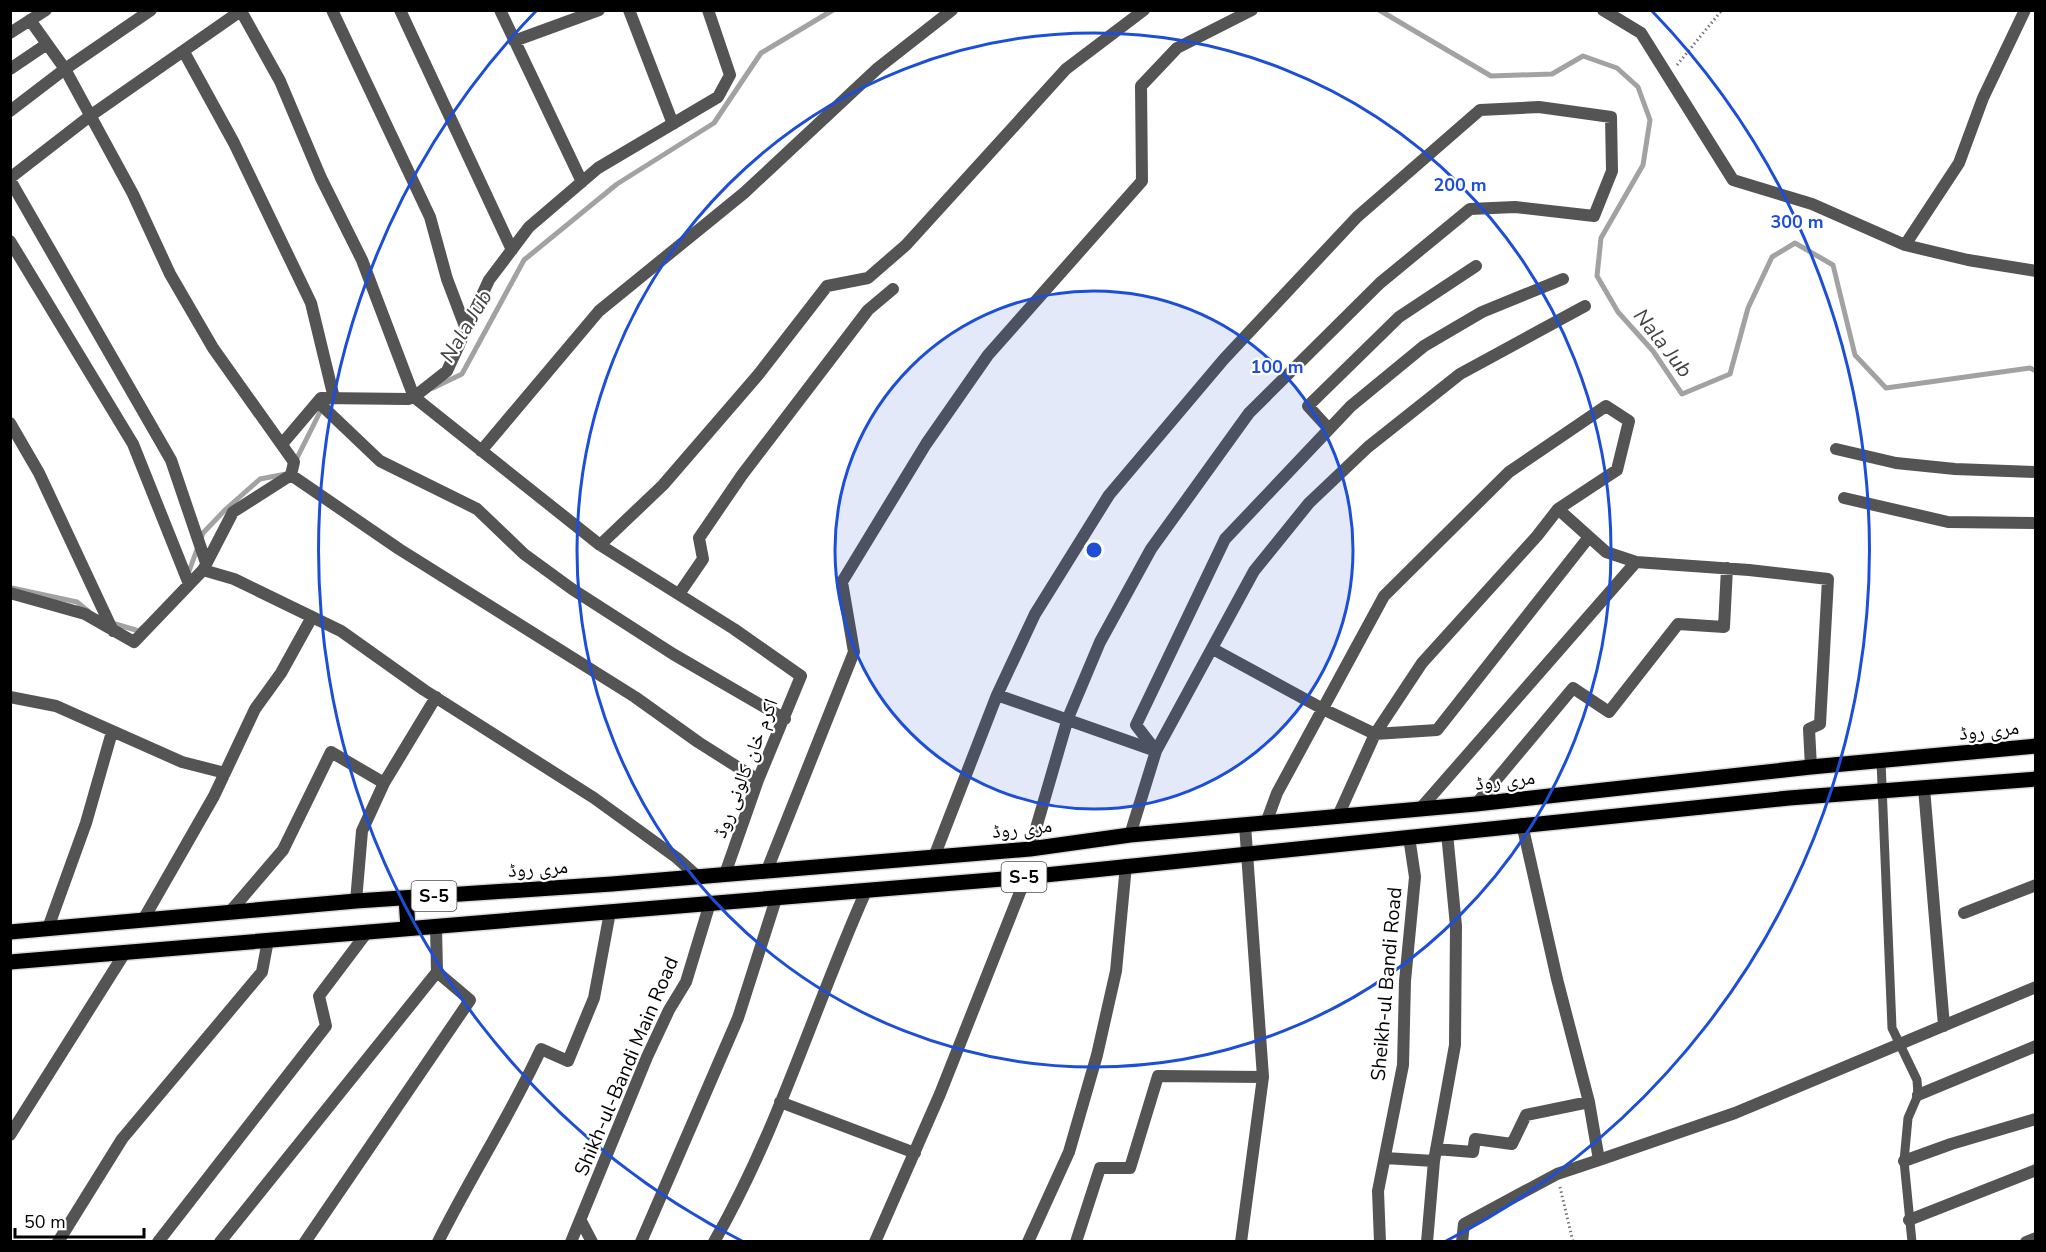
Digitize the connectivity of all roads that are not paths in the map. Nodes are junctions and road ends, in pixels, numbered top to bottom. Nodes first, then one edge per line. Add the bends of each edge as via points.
1 (46, 10) edge
2 (151, 10) edge
3 (332, 10) edge
4 (400, 10) edge
5 (500, 10) edge
6 (599, 10) edge
7 (629, 10) edge
8 (708, 10) edge
9 (952, 10) edge
10 (1144, 10) edge
11 (1252, 10) edge
12 (1603, 10) edge
13 (2025, 10) edge
14 (242, 11) edge
15 (30, 20) junction
16 (10, 33) edge
17 (514, 40) junction
18 (47, 44) junction
19 (184, 52) junction
20 (10, 69) edge
21 (65, 69) junction
22 (10, 111) edge
23 (90, 116) junction
24 (673, 124) junction
25 (10, 179) edge
26 (582, 182) junction
27 (10, 240) edge
28 (1905, 245) junction
29 (512, 250) junction
30 (1476, 266) dead end
31 (2036, 271) edge
32 (1563, 279) dead end
33 (893, 290) dead end
34 (1585, 306) dead end
35 (466, 329) junction
36 (414, 397) junction
37 (334, 398) junction
38 (318, 402) junction
39 (10, 423) edge
40 (1329, 429) junction
41 (282, 444) junction
42 (1836, 449) dead end
43 (481, 451) junction
44 (2036, 472) edge
45 (291, 475) junction
46 (1844, 498) dead end
47 (1557, 508) junction
48 (2036, 523) edge
49 (1589, 537) junction
50 (600, 545) junction
51 (1636, 562) junction
52 (204, 567) junction
53 (1728, 568) junction
54 (189, 584) junction
55 (10, 593) edge
56 (678, 594) junction
57 (312, 617) junction
58 (114, 631) junction
59 (1213, 648) junction
60 (997, 695) junction
61 (10, 697) edge
62 (436, 697) junction
63 (1323, 709) junction
64 (1068, 718) junction
65 (785, 719) junction
66 (112, 732) junction
67 (1375, 734) junction
68 (2036, 746) edge
69 (1156, 751) junction
70 (1881, 761) junction
71 (1811, 767) junction
72 (225, 773) junction
73 (2036, 779) edge
74 (758, 780) junction
75 (384, 783) junction
76 (1924, 788) junction
77 (1882, 792) junction
78 (1476, 804) junction
79 (1420, 809) junction
80 (1338, 816) junction
81 (1266, 823) junction
82 (1522, 824) junction
83 (1245, 825) junction
84 (1447, 833) junction
85 (1130, 836) junction
86 (1409, 837) junction
87 (1030, 849) junction
88 (1248, 854) junction
89 (934, 857) junction
90 (1126, 865) junction
91 (767, 870) junction
92 (725, 874) junction
93 (698, 876) junction
94 (1026, 876) junction
95 (2036, 885) edge
96 (866, 891) junction
97 (406, 898) junction
98 (776, 899) junction
99 (356, 901) junction
100 (710, 903) junction
101 (610, 912) junction
102 (229, 913) junction
103 (1964, 913) dead end
104 (143, 920) junction
105 (436, 927) junction
106 (48, 928) junction
107 (408, 928) junction
108 (368, 931) junction
109 (10, 933) edge
110 (268, 940) junction
111 (126, 951) junction
112 (10, 962) edge
113 (437, 972) junction
114 (2036, 987) edge
115 (1944, 1026) junction
116 (1898, 1045) junction
117 (2036, 1046) edge
118 (1263, 1077) junction
119 (1918, 1095) junction
120 (780, 1102) junction
121 (1589, 1102) junction
122 (2036, 1119) edge
123 (10, 1134) edge
124 (915, 1153) junction
125 (1435, 1155) junction
126 (1385, 1158) junction
127 (1599, 1160) junction
128 (1904, 1161) junction
129 (2036, 1170) edge
130 (1909, 1220) junction
131 (581, 1221) junction
132 (2036, 1238) edge
133 (58, 1242) edge
134 (158, 1242) edge
135 (220, 1242) edge
136 (305, 1242) edge
137 (438, 1242) edge
138 (571, 1242) edge
139 (592, 1242) edge
140 (641, 1242) edge
141 (714, 1242) edge
142 (875, 1242) edge
143 (1028, 1242) edge
144 (1076, 1242) edge
145 (1241, 1242) edge
146 (1380, 1242) edge
147 (1427, 1242) edge
148 (1462, 1242) edge
149 (1912, 1242) edge
150 (2026, 1242) edge

1 - 15 street
2 - 21 street
3 - 35 street via 430,217
4 - 29 street
5 - 17 street
6 - 17 street
7 - 24 street
8 - 24 street via 729,75 718,97
9 - 43 street via 878,68 744,193 599,311
10 - 50 street via 1066,69 914,236 868,278 827,286 758,375 663,485
11 - 91 street via 1177,48 1141,86 1142,181 988,355 926,444 842,582 854,652
12 - 28 street via 1641,33 1733,180 1812,204
13 - 28 street via 1983,98 1959,163
14 - 19 street
14 - 36 street via 280,81 321,178 362,260
15 - 16 street
15 - 18 street
17 - 26 street
18 - 20 street
18 - 21 street
19 - 23 street
19 - 37 street via 234,143 311,303
21 - 22 street
21 - 23 street
23 - 25 street
23 - 41 street via 133,194 175,284 213,348
24 - 26 street via 598,168
25 - 52 street via 171,459
26 - 29 street via 529,227
27 - 54 street via 133,444
28 - 31 street via 1968,261
29 - 35 street via 489,280
30 - 40 street via 1399,317 1308,406
32 - 40 street via 1482,312 1424,346
33 - 56 street via 868,310 742,475 699,538 703,559
34 - 59 street via 1460,374 1368,447 1309,503 1254,571
35 - 36 street via 447,371
36 - 37 street
36 - 43 street
37 - 38 street via 321,398
38 - 41 street
38 - 65 street via 380,461 477,509 525,554 572,589
39 - 58 street via 39,473
40 - 69 street via 1225,539 1136,725
41 - 45 street via 294,462
42 - 44 street via 1896,463
43 - 50 street
45 - 52 street via 233,512
45 - 74 street
46 - 48 street via 1948,522
47 - 49 street
47 - 63 street via 1617,470 1629,421 1606,406 1509,472 1384,596
47 - 67 street via 1537,536 1422,663
49 - 51 street via 1606,552
49 - 67 street via 1437,730
50 - 56 street
51 - 53 street
51 - 79 street
52 - 54 street
52 - 57 street
53 - 71 street via 1828,579 1820,724 1809,729
53 - 78 street via 1724,627 1678,624 1609,712 1573,688
54 - 58 street via 134,642
55 - 58 street via 85,614
56 - 65 street, اکرم خان کالونی روڈ via 801,676
57 - 62 street via 341,631
57 - 72 street via 281,673 255,709
59 - 63 street
59 - 69 street
60 - 64 street
60 - 64 street via 1035,614 1109,495 1224,359 1358,217 1480,110 1539,107 1611,117 1612,171 1594,216 1515,207 1470,209 1380,283 1249,413 1152,549 1100,642
60 - 89 street
61 - 66 street via 56,706
62 - 75 street
62 - 93 street via 594,798
63 - 67 street
63 - 81 street via 1277,793
64 - 69 street
64 - 87 street
65 - 74 street, اکرم خان کالونی روڈ
66 - 72 street via 182,762
66 - 106 street via 86,823
67 - 80 street
68 - 70 main road, مری روڈ / S-5
69 - 85 street
70 - 71 main road, مری روڈ / S-5
70 - 77 lane
71 - 78 main road, مری روڈ / S-5
72 - 104 street
73 - 76 main road, S-5
74 - 92 street, اکرم خان کالونی روڈ
75 - 99 street via 362,831
75 - 102 street via 331,752 283,850
76 - 77 main road, S-5
76 - 115 street
77 - 82 main road, S-5
77 - 116 lane via 1891,1013
78 - 79 main road, مری روڈ / S-5
79 - 80 main road, مری روڈ / S-5
80 - 81 main road, مری روڈ / S-5
81 - 83 main road, مری روڈ / S-5
82 - 84 main road, S-5
82 - 121 street
83 - 85 main road, مری روڈ / S-5
83 - 88 street
84 - 86 main road, S-5
84 - 125 street via 1456,926 1455,1045
85 - 87 main road, مری روڈ / S-5
86 - 88 main road, S-5
86 - 126 street, Sheikh-ul Bandi Road via 1415,877 1402,1065
87 - 89 main road, مری روڈ / S-5
88 - 90 main road, S-5
88 - 118 street
89 - 91 main road, مری روڈ / S-5
90 - 94 main road, S-5
90 - 143 street via 1116,971 1097,1055 1069,1152
91 - 92 main road, مری روڈ / S-5
92 - 93 main road, مری روڈ / S-5
93 - 97 main road, مری روڈ / S-5
94 - 96 main road, S-5
94 - 124 street
95 - 103 street
96 - 98 main road, S-5
96 - 120 street
97 - 99 main road, مری روڈ / S-5
97 - 107 main road
98 - 100 main road, S-5
98 - 140 street via 738,1018
99 - 102 main road, مری روڈ / S-5
100 - 101 main road, S-5
100 - 131 street, Shikh-ul-Bandi Main Road via 686,982 646,1057
101 - 105 main road, S-5
101 - 137 street via 594,998 568,1061 541,1049 514,1106
102 - 104 main road, مری روڈ / S-5
104 - 106 main road, مری روڈ / S-5
105 - 107 main road, S-5
105 - 113 street
106 - 109 main road, مری روڈ / S-5
107 - 108 main road, S-5
108 - 110 main road, S-5
108 - 134 street via 320,996 326,1026
110 - 111 main road, S-5
110 - 133 street via 262,972 122,1139
111 - 112 main road, S-5
111 - 123 street
113 - 135 street
113 - 136 street via 470,1000
114 - 115 street
115 - 116 street
116 - 119 lane via 1917,1080
116 - 127 street via 1735,1113
117 - 119 street
118 - 144 street via 1158,1076 1130,1168 1100,1168
118 - 145 street
119 - 128 lane via 1908,1118
120 - 124 street
120 - 141 street
121 - 125 street via 1526,1114 1512,1144 1475,1139 1473,1152
121 - 127 street
122 - 128 street
124 - 142 street
125 - 126 street
125 - 147 street
126 - 146 street, Sheikh-ul Bandi Road via 1378,1191
127 - 148 street via 1557,1174 1464,1224
128 - 130 lane
129 - 130 street
130 - 149 lane
131 - 138 street, Shikh-ul-Bandi Main Road
131 - 139 street
132 - 150 street

